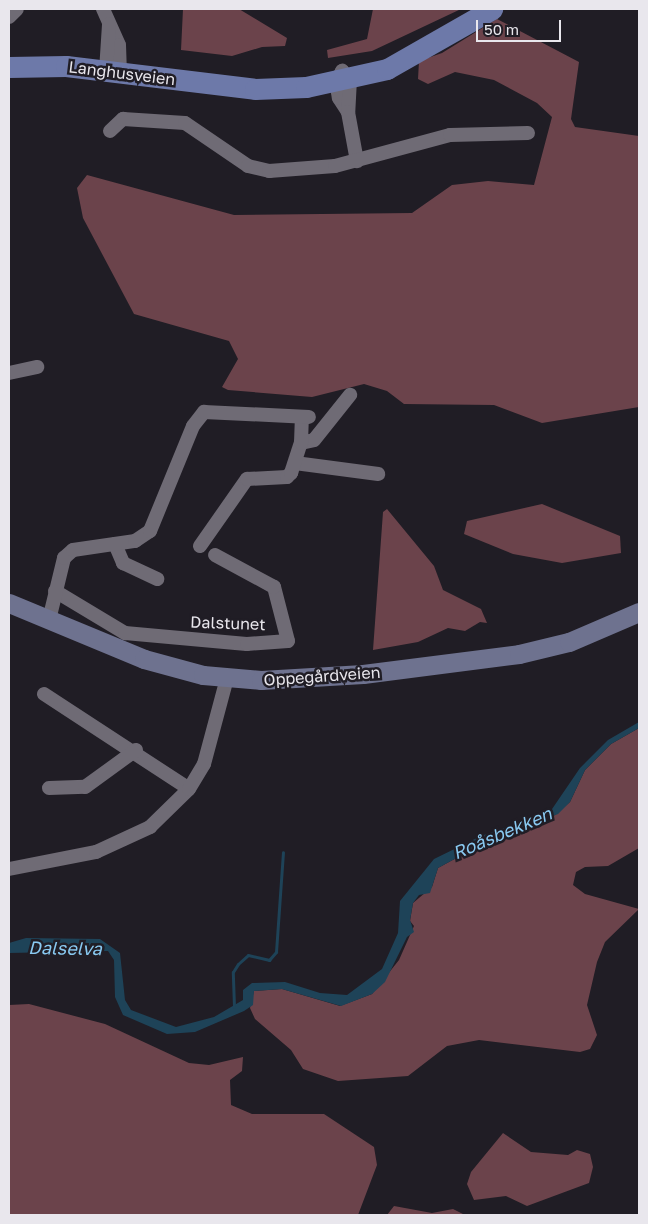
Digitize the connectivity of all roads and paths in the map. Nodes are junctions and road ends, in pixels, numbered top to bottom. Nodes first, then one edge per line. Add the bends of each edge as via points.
1 (17, 9) edge
2 (103, 9) edge
3 (492, 9) edge
4 (9, 17) edge
5 (9, 67) edge
6 (113, 72) junction
7 (343, 78) junction
8 (110, 130) dead end
9 (528, 133) dead end
10 (357, 161) junction
11 (37, 367) dead end
12 (9, 373) edge
13 (350, 395) dead end
14 (301, 443) junction
15 (295, 463) junction
16 (378, 474) dead end
17 (115, 544) junction
18 (200, 546) dead end
19 (215, 555) dead end
20 (157, 579) dead end
21 (55, 591) junction
22 (9, 603) edge
23 (639, 612) edge
24 (49, 620) junction
25 (227, 678) junction
26 (44, 694) dead end
27 (136, 750) junction
28 (48, 788) dead end
29 (189, 789) junction
30 (9, 869) edge

1 - 4 street
2 - 6 street via 109,24
3 - 7 main road, Langhusveien via 410,55
5 - 6 main road, Langhusveien
6 - 7 main road, Langhusveien via 236,84 255,90
7 - 10 street via 338,98 348,112
8 - 10 street via 123,119 185,123 260,170
9 - 10 street via 450,135
11 - 12 street
13 - 14 street via 314,440
14 - 15 street
14 - 17 street via 306,417 204,412 193,426 156,523 135,541
15 - 16 street
15 - 18 street via 288,477 247,478
17 - 20 street via 123,563
17 - 21 street via 73,550 59,569
19 - 21 street, Dalstunet via 274,587 288,641 247,644 125,633
21 - 24 street
22 - 24 main road, Oppegårdveien
23 - 25 main road, Oppegårdveien via 568,642 519,654 363,674
24 - 25 main road, Oppegårdveien via 144,659
25 - 29 street via 204,764
26 - 27 street
27 - 28 street via 85,788
27 - 29 street
29 - 30 street via 150,827 133,837 96,852

